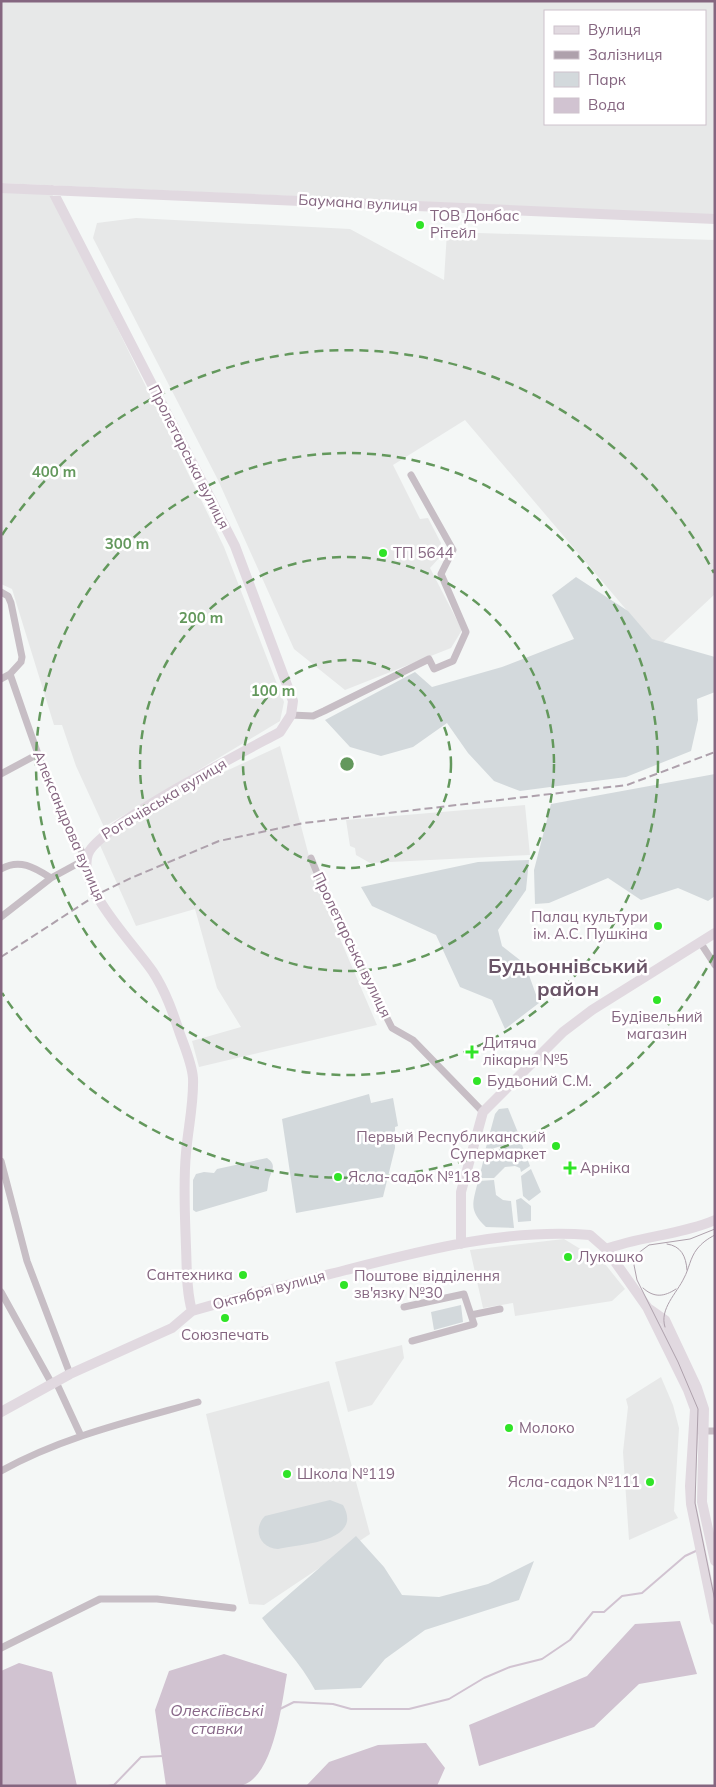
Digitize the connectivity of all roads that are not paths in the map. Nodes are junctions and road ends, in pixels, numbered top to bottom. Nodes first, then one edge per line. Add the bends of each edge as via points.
1 (1, 188) edge
2 (52, 190) junction
3 (715, 219) edge
4 (411, 475) dead end
5 (4, 594) edge
6 (10, 674) junction
7 (1, 679) edge
8 (290, 715) junction
9 (38, 754) junction
10 (1, 774) edge
11 (311, 858) dead end
12 (86, 859) junction
13 (1, 869) edge
14 (52, 878) junction
15 (1, 917) edge
16 (715, 933) edge
17 (700, 942) junction
18 (715, 965) edge
19 (483, 1112) junction
20 (1, 1161) edge
21 (715, 1220) edge
22 (461, 1244) junction
23 (606, 1249) junction
24 (1, 1292) edge
25 (404, 1307) dead end
26 (500, 1309) dead end
27 (192, 1311) junction
28 (471, 1315) junction
29 (412, 1341) dead end
30 (70, 1374) junction
31 (54, 1383) junction
32 (198, 1402) dead end
33 (1, 1412) edge
34 (704, 1431) edge
35 (81, 1436) junction
36 (1, 1471) edge
37 (715, 1561) edge
38 (233, 1608) dead end
39 (715, 1620) edge
40 (1, 1648) edge

1 - 2 street, Баумана вулиця
2 - 3 street, Баумана вулиця
2 - 8 street, Пролетарська вулиця via 235,546 293,701
4 - 8 street via 453,550 441,574 466,632 453,661 434,669 429,658 312,716
5 - 6 street via 22,657
6 - 7 street
6 - 9 street, Александрова вулиця
8 - 12 street, Рогачівська вулиця via 280,732 121,822 95,842
9 - 10 street
9 - 12 street, Александрова вулиця via 71,834
11 - 19 street, Пролетарська вулиця via 330,904 392,1028 413,1040
12 - 14 street, Рогачівська вулиця
12 - 27 street, Александрова вулиця via 87,873 105,909 161,985 172,1008 193,1077 186,1155 185,1216 188,1298
13 - 14 street via 24,864
14 - 15 street, Рогачівська вулиця
16 - 17 street
17 - 18 street
17 - 19 street via 563,1032
19 - 22 street via 461,1192
20 - 30 street via 27,1261
21 - 23 street via 699,1227 630,1240
22 - 23 street, Октября вулиця via 576,1234 590,1235
22 - 27 street, Октября вулиця via 391,1258
23 - 34 street, Октября вулиця via 647,1307 688,1390
24 - 31 street
25 - 28 street via 464,1294
26 - 28 street
27 - 30 street, Октября вулиця via 172,1328
28 - 29 street via 474,1324
30 - 31 street, Октября вулиця
31 - 33 street, Октября вулиця
31 - 35 street
32 - 35 street
34 - 37 street via 702,1502
34 - 39 street via 690,1486
35 - 36 street via 24,1458
38 - 40 street via 157,1599 100,1599

